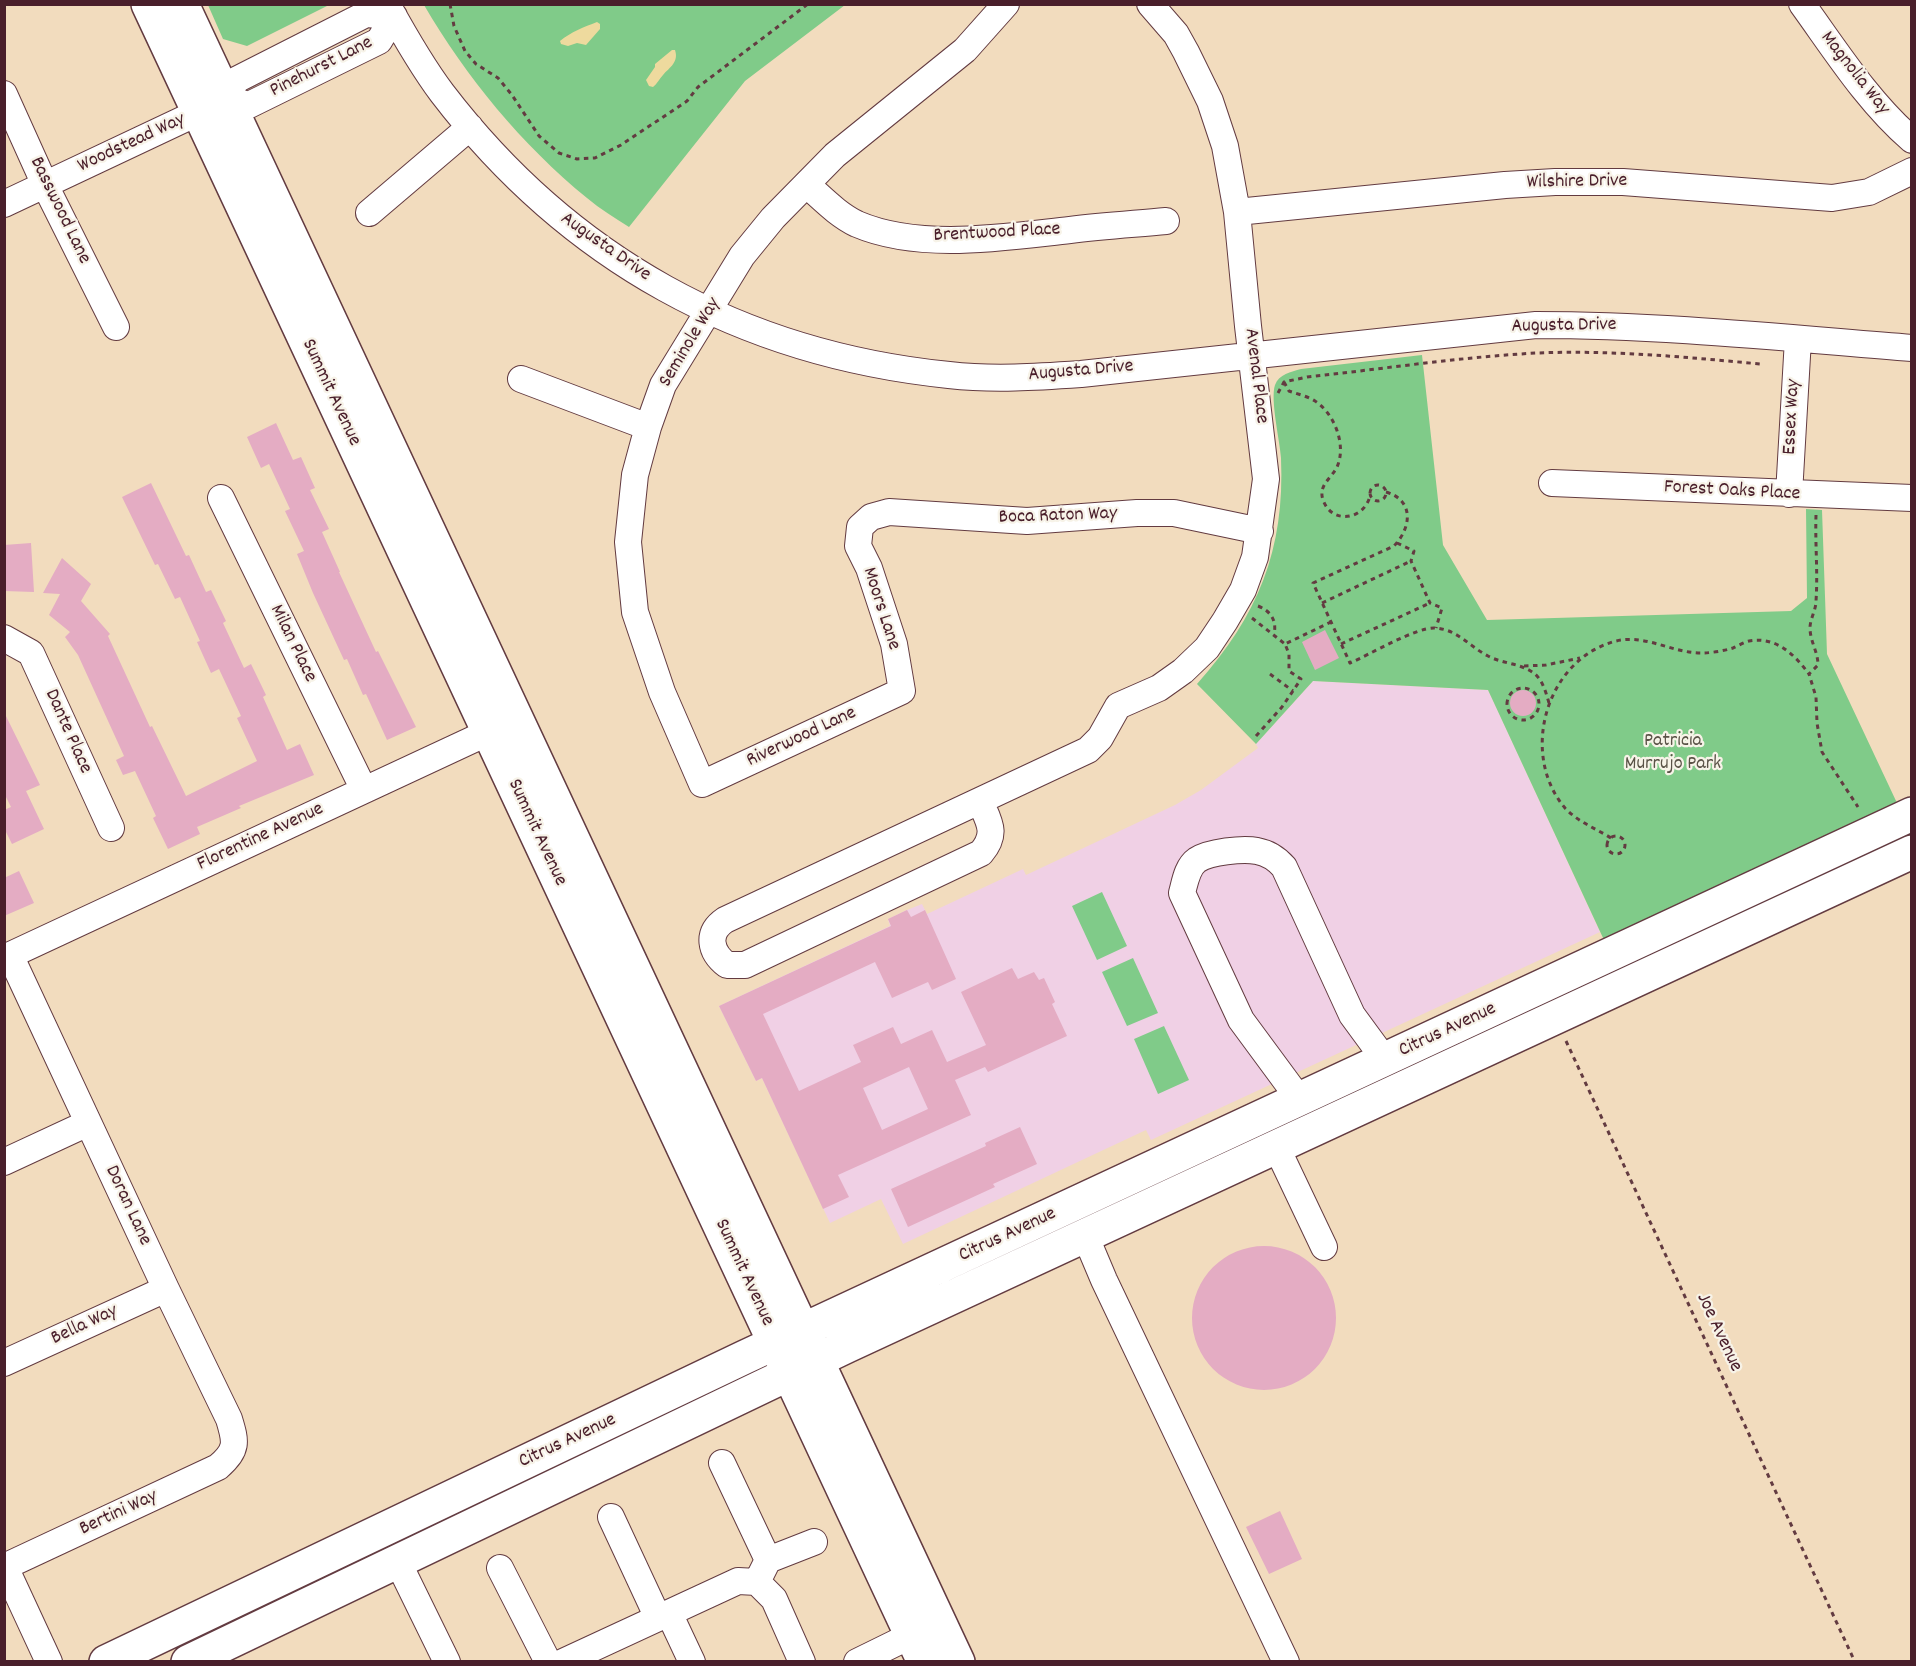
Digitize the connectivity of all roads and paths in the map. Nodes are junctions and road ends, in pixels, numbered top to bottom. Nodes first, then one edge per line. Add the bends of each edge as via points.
1 (148, 4) edge
2 (182, 4) edge
3 (450, 4) edge
4 (808, 4) edge
5 (1006, 4) edge
6 (1150, 4) edge
7 (1802, 4) edge
8 (390, 10) edge
9 (4, 93) edge
10 (213, 106) junction
11 (470, 127) junction
12 (1911, 141) edge
13 (1911, 171) edge
14 (45, 185) junction
15 (807, 185) junction
16 (4, 204) edge
17 (1237, 212) junction
18 (369, 213) dead end
19 (1166, 221) dead end
20 (710, 310) junction
21 (116, 327) dead end
22 (1798, 339) junction
23 (1911, 348) edge
24 (1251, 356) junction
25 (1760, 364) dead end
26 (521, 379) dead end
27 (648, 427) junction
28 (1552, 483) dead end
29 (1386, 492) junction
30 (1789, 494) junction
31 (1816, 495) junction
32 (1370, 496) junction
33 (221, 498) dead end
34 (1911, 498) edge
35 (860, 527) joint
36 (1260, 531) junction
37 (1397, 543) junction
38 (1411, 561) junction
39 (1322, 603) junction
40 (1430, 603) junction
41 (1258, 606) dead end
42 (1331, 622) junction
43 (1436, 628) junction
44 (1274, 634) dead end
45 (10, 641) edge
46 (1341, 644) junction
47 (1581, 658) junction
48 (1522, 666) junction
49 (1270, 674) dead end
50 (1809, 674) junction
51 (902, 691) joint
52 (1293, 691) junction
53 (1549, 703) junction
54 (1539, 708) junction
55 (1546, 711) junction
56 (503, 725) junction
57 (1256, 736) dead end
58 (702, 784) joint
59 (364, 790) junction
60 (980, 801) junction
61 (1858, 807) dead end
62 (1911, 814) edge
63 (111, 828) dead end
64 (1611, 838) junction
65 (1911, 852) edge
66 (7, 957) edge
67 (1555, 1017) junction
68 (1385, 1060) junction
69 (1300, 1100) junction
70 (88, 1124) junction
71 (1276, 1146) junction
72 (4, 1162) edge
73 (1086, 1235) junction
74 (1324, 1247) dead end
75 (166, 1289) junction
76 (790, 1337) junction
77 (4, 1363) edge
78 (805, 1367) junction
79 (230, 1457) joint
80 (722, 1463) dead end
81 (611, 1517) dead end
82 (814, 1542) dead end
83 (398, 1562) junction
84 (5, 1567) edge
85 (500, 1568) dead end
86 (763, 1571) junction
87 (664, 1615) junction
88 (921, 1655) edge
89 (49, 1662) edge
90 (106, 1662) edge
91 (188, 1662) edge
92 (447, 1662) edge
93 (548, 1662) edge
94 (563, 1662) edge
95 (692, 1662) edge
96 (802, 1662) edge
97 (857, 1662) edge
98 (958, 1662) edge
99 (1286, 1662) edge
100 (1855, 1662) edge

1 - 10 main road, Summit Avenue
2 - 10 main road, Summit Avenue
3 - 4 path via 465,51 476,64 498,78 539,136 559,153 578,159 595,158 621,145 687,101 698,87
5 - 15 street, Seminole Way via 965,50 835,155
6 - 17 street, Avenal Place via 1176,34 1209,101 1225,146
7 - 12 street, Magnolia Way via 1869,96
8 - 10 street, Pinehurst Lane via 363,16 236,80
8 - 11 street, Augusta Drive via 420,62
9 - 14 street, Basswood Lane
10 - 14 street, Woodstead Way
10 - 56 main road, Summit Avenue
11 - 18 street
11 - 20 street, Augusta Drive via 547,207 592,243 645,278
13 - 17 street, Wilshire Drive via 1869,192 1832,198 1623,182 1555,182
14 - 16 street, Woodstead Way
14 - 21 street, Basswood Lane
15 - 19 street, Brentwood Place via 832,208 858,224 932,240 958,241
15 - 20 street, Seminole Way via 742,256
17 - 24 street, Avenal Place
20 - 24 street, Augusta Drive via 760,332 835,356 952,376 1081,374
20 - 27 street, Seminole Way via 663,385
22 - 23 street, Augusta Drive
22 - 24 street, Augusta Drive via 1602,325 1536,325
22 - 30 street, Essex Way
24 - 36 street, Avenal Place via 1266,479
25 - 32 path via 1626,354 1538,353 1284,382 1288,391 1316,401 1339,435 1338,465 1322,490 1326,505 1348,518 1364,509
26 - 27 street
27 - 58 street, Seminole Way via 635,475 628,542 635,612 662,692
28 - 30 street, Forest Oaks Place
29 - 32 path via 1379,501
29 - 32 path via 1383,486 1375,485
29 - 37 path via 1396,495 1407,511 1406,529
30 - 31 street, Forest Oaks Place
31 - 34 street, Forest Oaks Place
31 - 50 path via 1816,604 1810,637 1818,665
33 - 59 street, Milan Place
35 - 36 street, Boca Raton Way via 871,517 889,512 1027,521 1174,513
35 - 51 street, Moors Lane via 858,546 894,644
36 - 60 street, Avenal Place via 1243,590 1207,648 1160,688 1118,706 1100,738 1088,750
37 - 38 path via 1414,550
37 - 39 path via 1313,583
38 - 39 path
38 - 40 path
39 - 42 path
40 - 43 path via 1442,608
40 - 46 path
41 - 44 path via 1271,616
42 - 46 path
42 - 52 path via 1285,644 1289,671 1301,679
43 - 46 path via 1417,632 1350,663
43 - 48 path via 1463,638 1485,655
45 - 63 street, Dante Place via 31,653
47 - 48 path
47 - 50 path via 1618,640 1642,640 1701,653 1760,640 1781,646
47 - 53 path
48 - 53 path via 1536,675
49 - 52 path
50 - 61 path via 1816,696 1822,752
51 - 58 street, Riverwood Lane
52 - 57 path
53 - 55 path
54 - 54 path via 1527,720 1517,719 1507,708 1508,698 1515,690 1525,688 1535,693
54 - 55 path
55 - 64 path via 1542,751 1549,781 1566,809
56 - 59 street, Florentine Avenue
56 - 76 main road, Summit Avenue
59 - 66 street, Florentine Avenue
60 - 60 street via 725,920 715,930 714,952 727,965 745,965 981,853 991,838 991,829
62 - 68 main road, Citrus Avenue
64 - 64 path via 1616,836 1624,841 1620,854 1607,849
65 - 67 main road, Citrus Avenue
66 - 70 street, Doran Lane
67 - 71 main road, Citrus Avenue
67 - 100 path, Joe Avenue
68 - 69 main road, Citrus Avenue
68 - 69 street via 1352,1015 1284,867 1276,858 1257,851 1223,852 1197,860 1188,872 1182,893 1241,1020
69 - 76 main road, Citrus Avenue
70 - 72 street
70 - 75 street, Doran Lane
71 - 73 main road, Citrus Avenue
71 - 74 street
73 - 78 main road, Citrus Avenue
73 - 99 street
75 - 77 street, Bella Way
75 - 79 street, Doran Lane via 230,1419 235,1441
76 - 78 main road, Summit Avenue
76 - 90 main road, Citrus Avenue
78 - 83 main road, Citrus Avenue
78 - 88 main road, Summit Avenue
78 - 98 main road, Summit Avenue
79 - 84 street, Bertini Way via 218,1467
80 - 86 street
81 - 87 street
82 - 86 street
83 - 91 main road, Citrus Avenue
83 - 92 street
84 - 89 street
85 - 93 street
86 - 87 street
86 - 96 street
87 - 94 street
87 - 95 street
88 - 97 street

